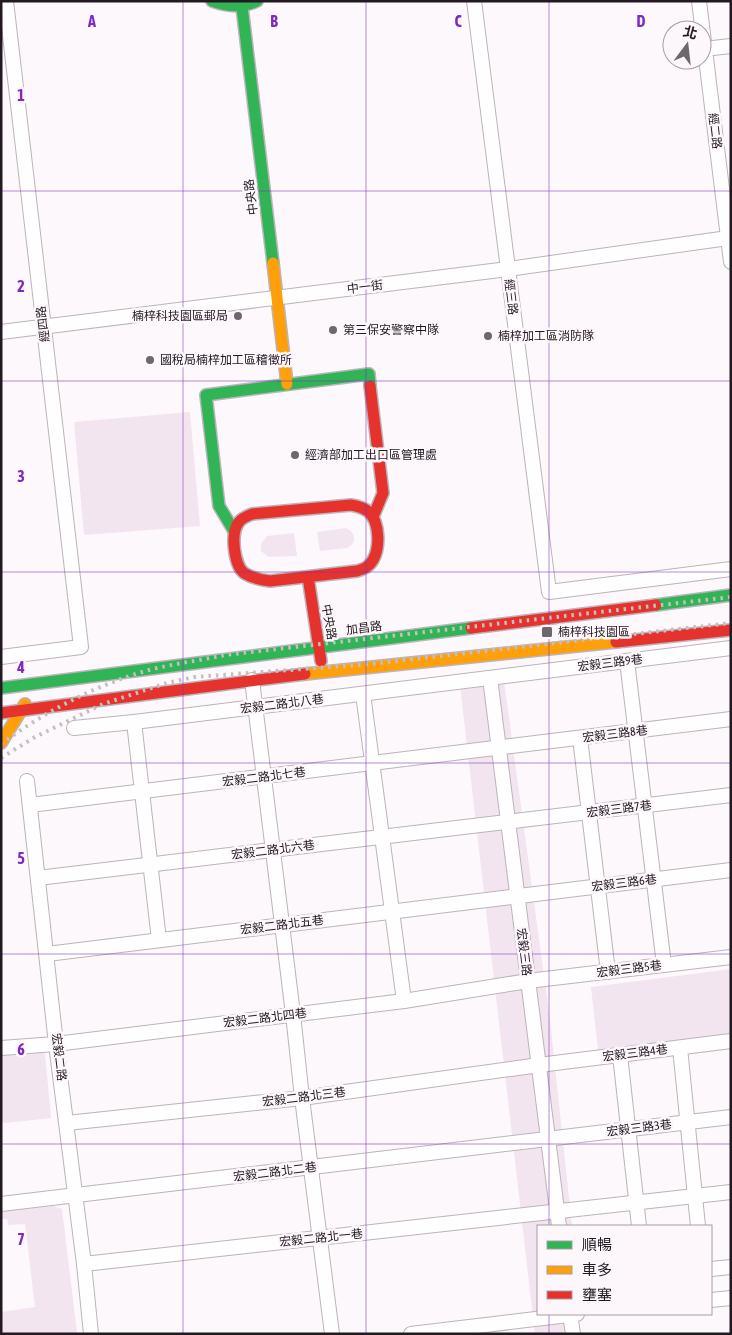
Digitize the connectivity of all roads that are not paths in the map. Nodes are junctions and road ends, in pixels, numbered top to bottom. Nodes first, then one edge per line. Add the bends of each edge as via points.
1 (6, 1) edge
2 (212, 1) edge
3 (257, 1) edge
4 (474, 1) edge
5 (699, 1) edge
6 (242, 7) junction
7 (701, 20) edge
8 (731, 46) edge
9 (712, 48) edge
10 (708, 70) edge
11 (725, 165) edge
12 (728, 238) junction
13 (731, 262) edge
14 (508, 269) junction
15 (277, 298) junction
16 (43, 327) junction
17 (1, 332) edge
18 (287, 384) junction
19 (373, 517) junction
20 (234, 531) junction
21 (731, 569) edge
22 (308, 577) junction
23 (731, 595) edge
24 (731, 630) edge
25 (320, 648) junction
26 (731, 648) edge
27 (1, 657) edge
28 (627, 661) junction
29 (323, 672) junction
30 (490, 678) junction
31 (252, 680) junction
32 (36, 684) junction
33 (5, 687) edge
34 (363, 694) junction
35 (1, 702) edge
36 (255, 707) junction
37 (21, 711) junction
38 (1, 713) edge
39 (731, 719) edge
40 (134, 722) junction
41 (74, 728) dead end
42 (635, 731) junction
43 (580, 738) junction
44 (1, 743) edge
45 (498, 748) junction
46 (372, 763) junction
47 (264, 776) junction
48 (27, 781) dead end
49 (142, 792) junction
50 (731, 795) edge
51 (30, 805) junction
52 (644, 806) junction
53 (589, 812) junction
54 (508, 822) junction
55 (381, 837) junction
56 (273, 850) junction
57 (150, 865) junction
58 (731, 870) edge
59 (38, 878) junction
60 (653, 880) junction
61 (598, 886) junction
62 (517, 896) junction
63 (391, 912) junction
64 (282, 925) junction
65 (159, 940) junction
66 (47, 954) junction
67 (731, 957) edge
68 (664, 965) junction
69 (608, 972) junction
70 (528, 981) junction
71 (404, 1001) junction
72 (293, 1014) junction
73 (731, 1041) edge
74 (56, 1044) junction
75 (1, 1048) edge
76 (680, 1048) junction
77 (620, 1055) junction
78 (539, 1065) junction
79 (302, 1098) junction
80 (731, 1118) edge
81 (67, 1123) junction
82 (686, 1123) junction
83 (628, 1130) junction
84 (548, 1139) junction
85 (312, 1167) junction
86 (731, 1192) edge
87 (76, 1195) junction
88 (695, 1196) junction
89 (636, 1202) junction
90 (1, 1204) edge
91 (557, 1211) junction
92 (559, 1225) edge
93 (639, 1225) edge
94 (698, 1225) edge
95 (320, 1238) junction
96 (84, 1264) junction
97 (731, 1267) edge
98 (712, 1270) edge
99 (731, 1298) edge
100 (712, 1300) edge
101 (562, 1315) edge
102 (570, 1315) edge
103 (91, 1334) edge
104 (332, 1334) edge
105 (412, 1334) edge
106 (573, 1334) edge

1 - 16 street, 經四路
2 - 6 street
3 - 6 street
4 - 14 street, 經三路
5 - 7 street, 經二路
6 - 15 street, 中央路
8 - 9 street
10 - 11 street, 經二路
11 - 12 street, 經二路
12 - 13 street, 經二路
12 - 14 street, 中一街
14 - 15 street, 中一街
14 - 21 street, 經三路 via 549,592
15 - 16 street, 中一街
15 - 18 street, 中央路
16 - 17 street, 中一街
16 - 27 street, 經四路 via 81,647
18 - 19 street via 368,374 383,493
18 - 20 street via 206,395 219,506
19 - 20 street via 360,506 351,505 262,512 243,518
19 - 22 street via 378,541 375,558 368,566 357,571
20 - 22 street via 233,542 243,572 259,580 270,581
22 - 25 street, 中央路
23 - 25 street, 加昌路
24 - 29 street
25 - 29 street, 中央路
25 - 32 street, 加昌路
26 - 28 street, 宏毅三路9巷
28 - 30 street, 宏毅三路9巷
28 - 42 street
29 - 31 street
30 - 34 street, 宏毅二路北八巷
30 - 45 street, 宏毅三路
31 - 36 street
31 - 37 street
32 - 33 street, 加昌路
32 - 37 street
33 - 35 street
34 - 36 street, 宏毅二路北八巷
34 - 46 street
36 - 40 street, 宏毅二路北八巷
36 - 47 street
37 - 38 street
37 - 44 street
39 - 42 street, 宏毅三路8巷
40 - 41 street, 宏毅二路北八巷
40 - 49 street
42 - 43 street, 宏毅三路8巷
42 - 52 street
43 - 45 street, 宏毅三路8巷
43 - 53 street
45 - 46 street, 宏毅二路北七巷
45 - 54 street, 宏毅三路
46 - 47 street, 宏毅二路北七巷
46 - 55 street
47 - 49 street, 宏毅二路北七巷
47 - 56 street
48 - 51 street, 宏毅二路
49 - 51 street, 宏毅二路北七巷
49 - 57 street
50 - 52 street, 宏毅三路7巷
51 - 59 street, 宏毅二路
52 - 53 street, 宏毅三路7巷
52 - 60 street
53 - 54 street, 宏毅三路7巷
53 - 61 street
54 - 55 street, 宏毅二路北六巷
54 - 62 street, 宏毅三路
55 - 56 street, 宏毅二路北六巷
55 - 63 street
56 - 57 street, 宏毅二路北六巷
56 - 64 street
57 - 59 street, 宏毅二路北六巷
57 - 65 street
58 - 60 street, 宏毅三路6巷
59 - 66 street, 宏毅二路
60 - 61 street, 宏毅三路6巷
60 - 68 street
61 - 62 street, 宏毅三路6巷
61 - 69 street
62 - 63 street, 宏毅二路北五巷
62 - 70 street, 宏毅三路
63 - 64 street, 宏毅二路北五巷
63 - 71 street
64 - 65 street, 宏毅二路北五巷
64 - 72 street
65 - 66 street, 宏毅二路北五巷
66 - 74 street, 宏毅二路
67 - 68 street, 宏毅三路5巷
68 - 69 street, 宏毅三路5巷
69 - 70 street, 宏毅三路5巷
70 - 71 street, 宏毅二路北四巷
70 - 78 street, 宏毅三路
71 - 72 street, 宏毅二路北四巷
72 - 74 street, 宏毅二路北四巷
72 - 79 street
73 - 76 street, 宏毅三路4巷
74 - 75 street, 宏毅二路北四巷
74 - 81 street, 宏毅二路
76 - 77 street, 宏毅三路4巷
76 - 82 street
77 - 78 street, 宏毅三路4巷
77 - 83 street
78 - 79 street, 宏毅二路北三巷
78 - 84 street, 宏毅三路
79 - 81 street, 宏毅二路北三巷
79 - 85 street
80 - 82 street, 宏毅三路3巷
81 - 87 street, 宏毅二路
82 - 83 street, 宏毅三路3巷
82 - 88 street
83 - 84 street, 宏毅三路3巷
83 - 89 street
84 - 85 street, 宏毅二路北二巷
84 - 91 street, 宏毅三路
85 - 87 street, 宏毅二路北二巷
85 - 95 street
86 - 88 street, 宏毅二路北一巷
87 - 90 street, 宏毅二路北二巷
87 - 96 street, 宏毅二路
88 - 89 street, 宏毅二路北一巷
88 - 94 street
89 - 91 street, 宏毅二路北一巷
89 - 93 street
91 - 92 street, 宏毅三路
91 - 95 street, 宏毅二路北一巷
95 - 96 street, 宏毅二路北一巷
95 - 104 street
96 - 103 street, 宏毅二路
97 - 98 street
99 - 100 street
101 - 105 street
102 - 106 street

